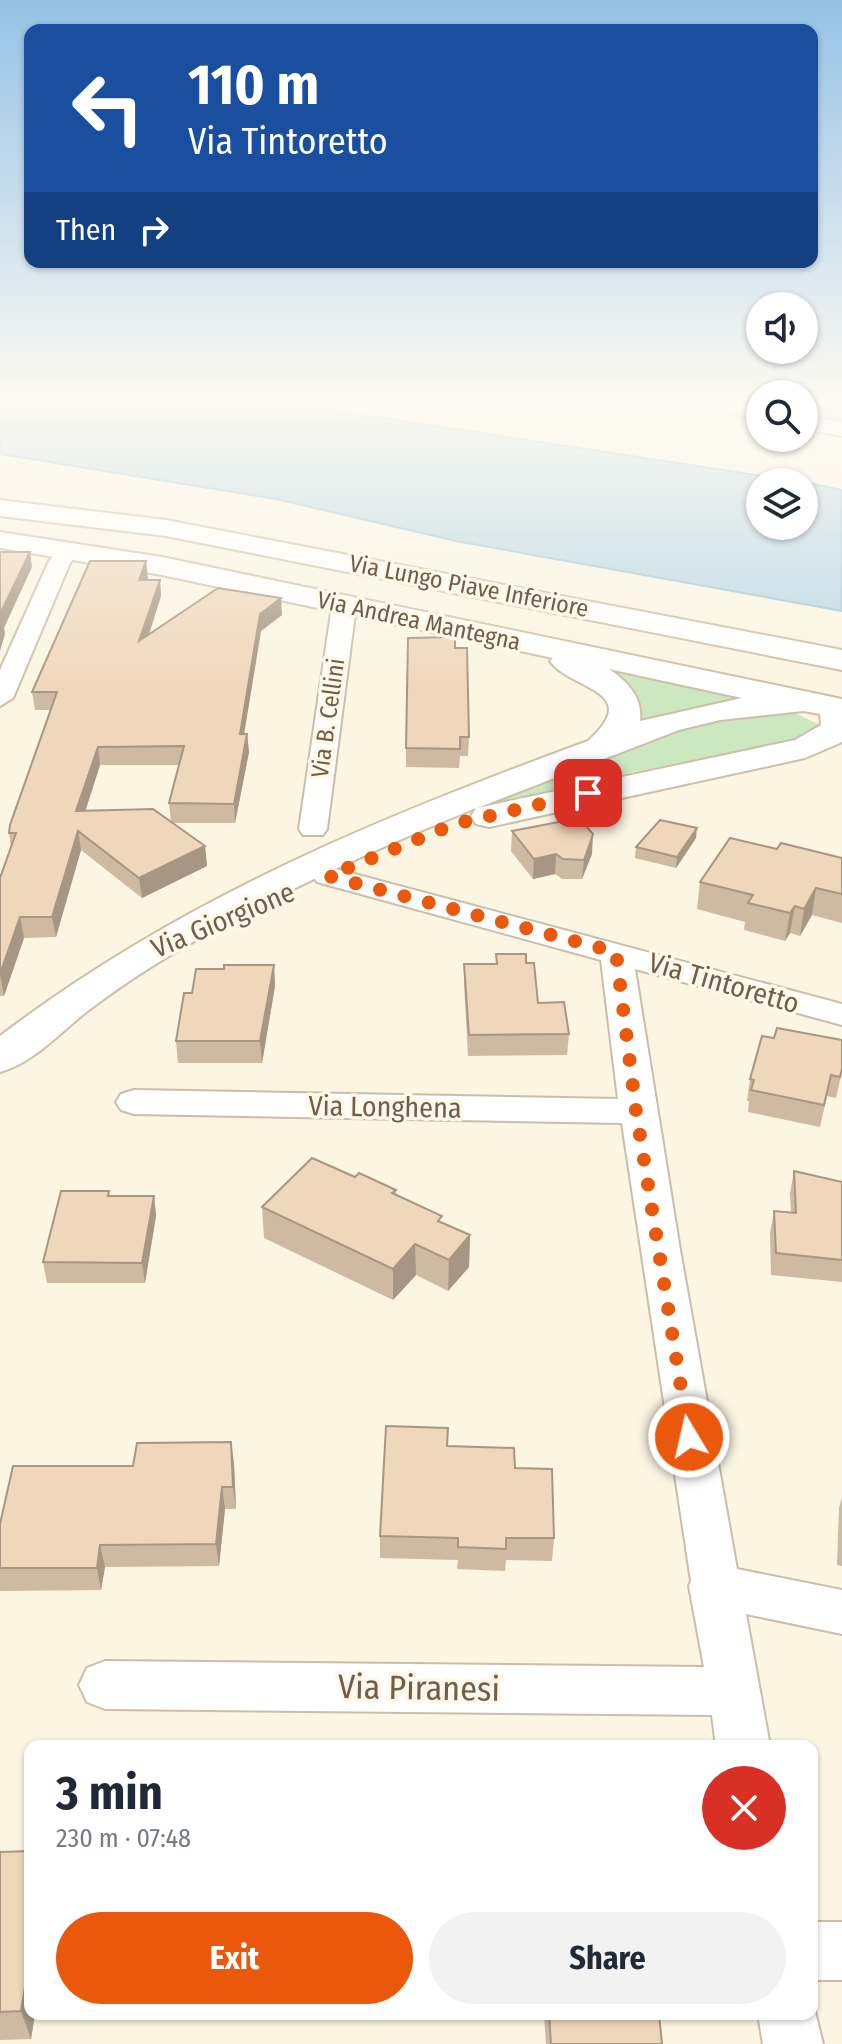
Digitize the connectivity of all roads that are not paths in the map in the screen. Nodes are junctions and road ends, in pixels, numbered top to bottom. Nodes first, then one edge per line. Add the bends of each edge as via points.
1 (0, 508) edge
2 (0, 540) edge
3 (72, 549) junction
4 (344, 606) junction
5 (499, 639) junction
6 (842, 660) edge
7 (0, 698) edge
8 (827, 706) edge
9 (599, 749) junction
10 (842, 765) edge
11 (633, 784) junction
12 (313, 829) dead end
13 (328, 876) junction
14 (616, 952) junction
15 (132, 959) junction
16 (842, 1015) edge
17 (0, 1058) edge
18 (134, 1102) dead end
19 (636, 1111) junction
20 (713, 1586) junction
21 (842, 1612) edge
22 (105, 1685) dead end
23 (734, 1691) junction
24 (742, 1740) edge
25 (818, 1951) edge
26 (842, 1951) edge
27 (789, 2020) edge
28 (793, 2044) edge

1 - 6 main road, Via Lungo Piave Inferiore via 195,533
2 - 3 main road, Via Andrea Mantegna
3 - 4 main road, Via Andrea Mantegna
3 - 7 street via 60,561
4 - 5 main road, Via Andrea Mantegna
4 - 12 street, Via B. Cellini
5 - 8 main road, Via Andrea Mantegna
5 - 9 main road, Via Giorgione via 556,657 607,682 622,702 625,718
8 - 9 main road, Via Giorgione via 720,710
8 - 11 main road, Via Giorgione via 838,727 805,748
9 - 15 main road, Via Giorgione via 306,865
10 - 11 main road, Via Giorgione
11 - 13 main road, Via Giorgione via 455,824
13 - 14 street, Via Tintoretto
13 - 15 main road, Via Giorgione
14 - 16 street, Via Tintoretto
14 - 19 street
15 - 17 main road, Via Giorgione
18 - 19 street, Via Longhena
19 - 20 street
20 - 21 street
20 - 23 street
22 - 23 street, Via Piranesi
23 - 24 street
25 - 26 street
27 - 28 street

